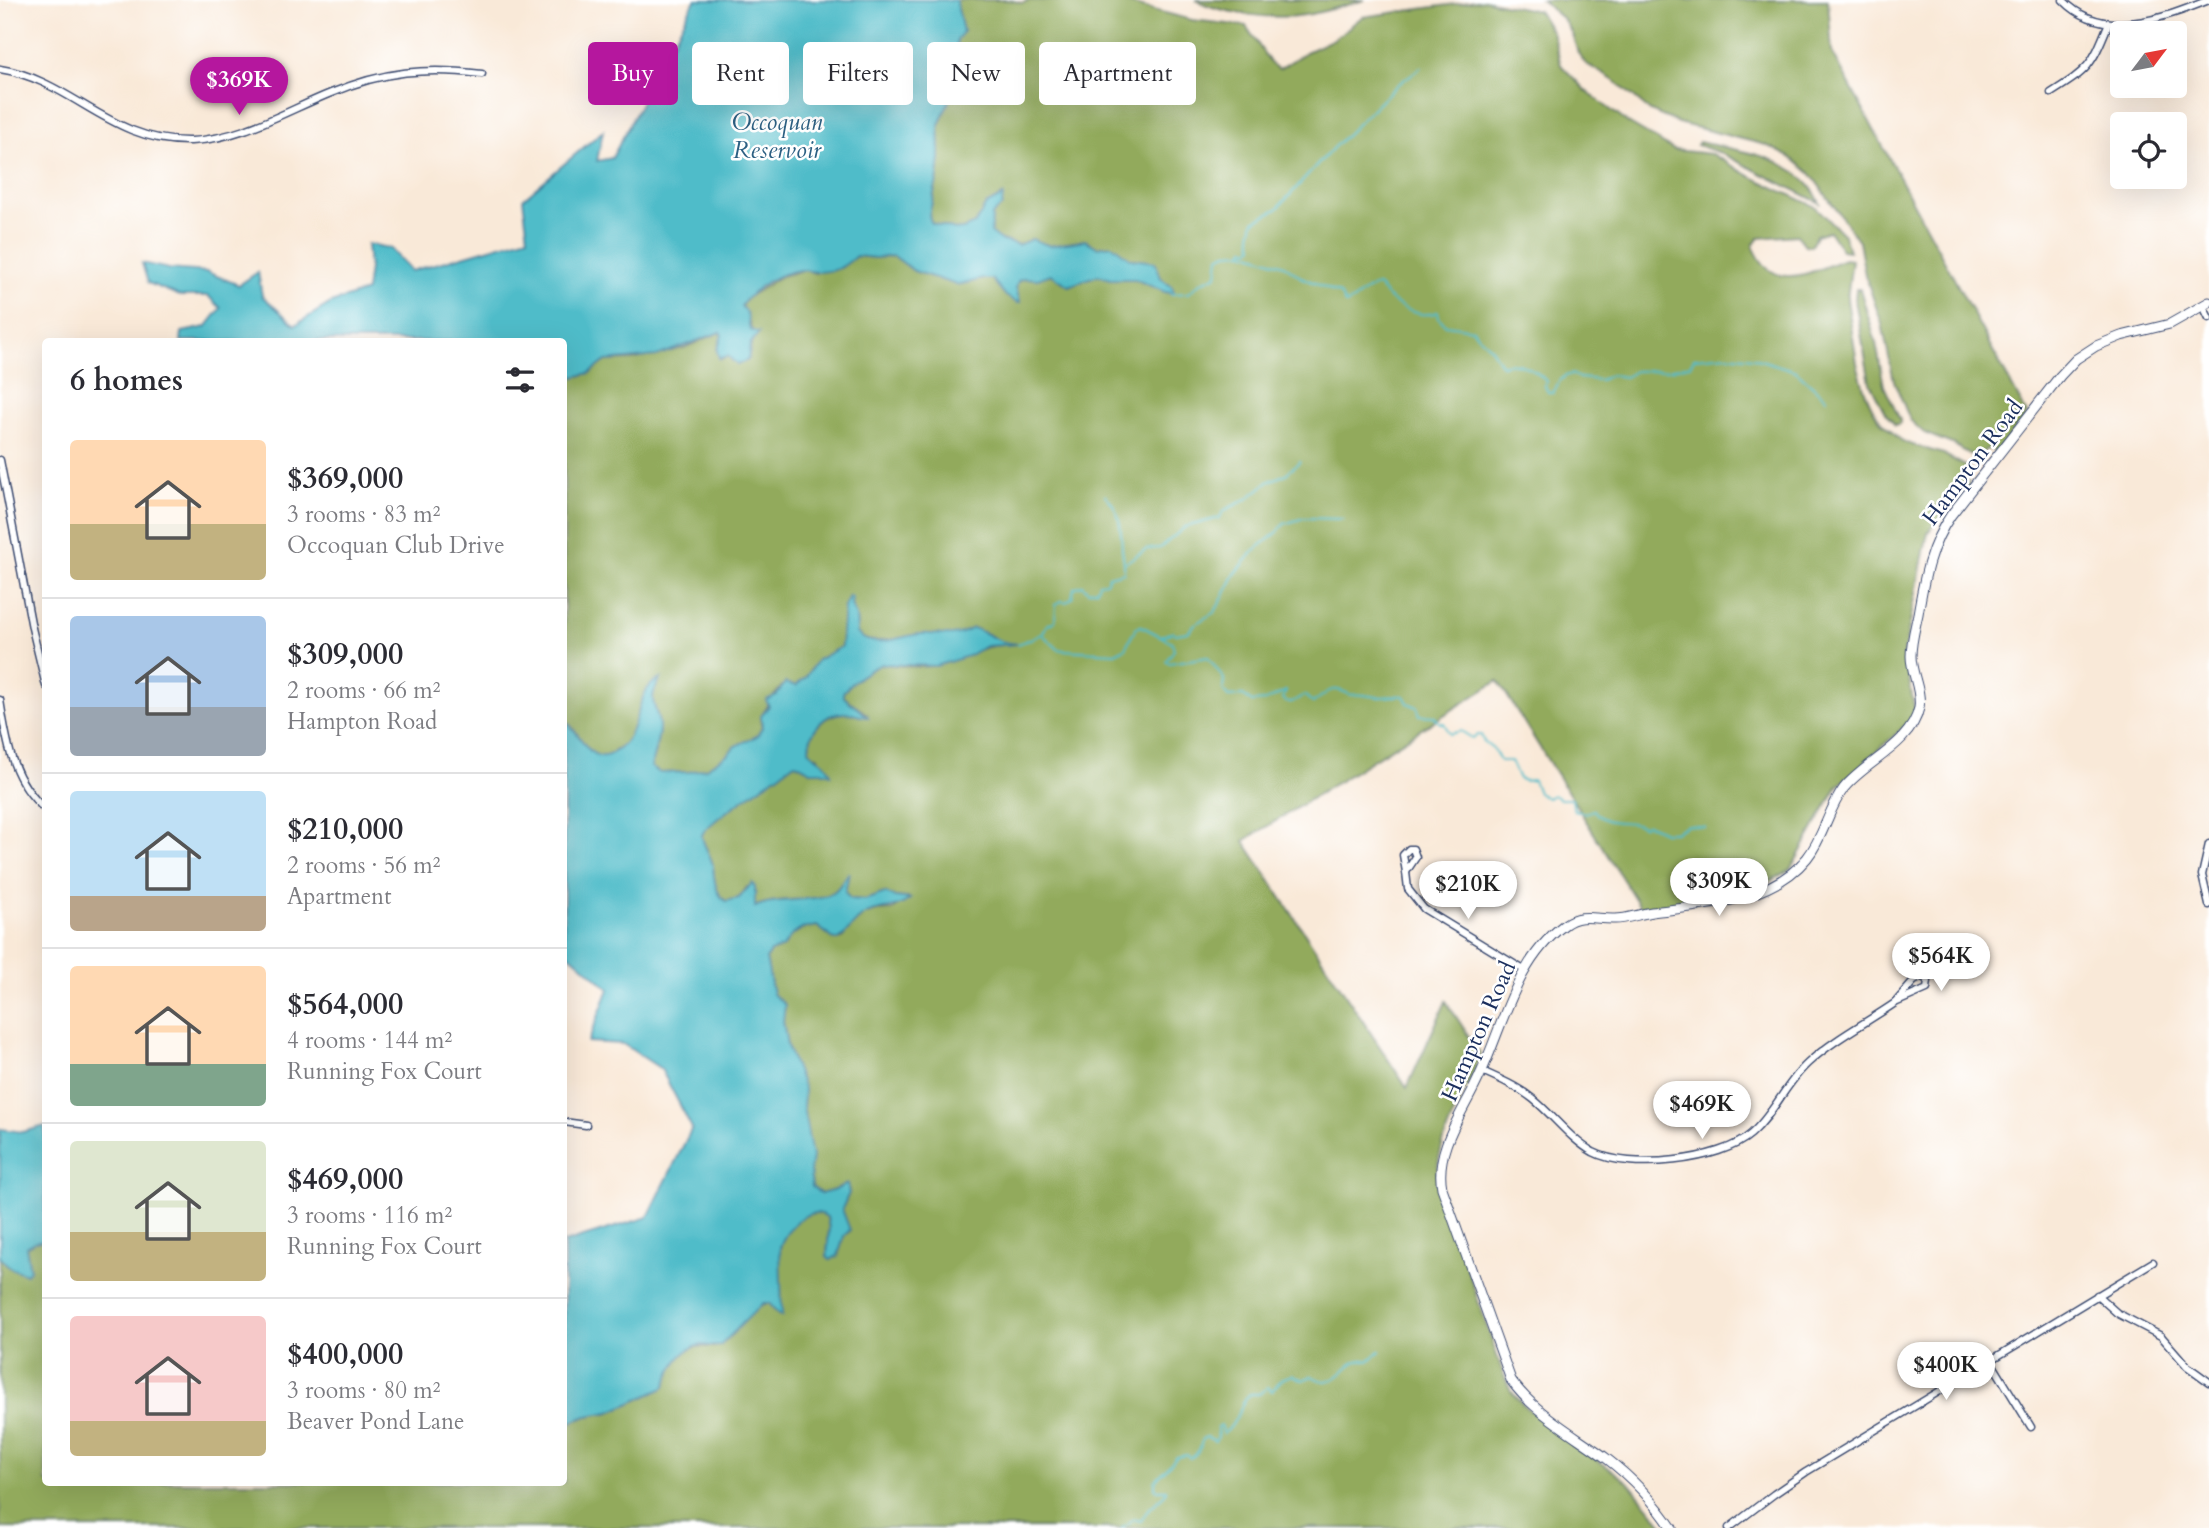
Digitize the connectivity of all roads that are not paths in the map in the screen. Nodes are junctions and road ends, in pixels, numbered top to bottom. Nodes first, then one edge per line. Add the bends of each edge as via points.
1 (2063, 0) edge
2 (2209, 1) edge
3 (2108, 24) junction
4 (0, 69) edge
5 (482, 74) dead end
6 (2051, 93) dead end
7 (2206, 304) edge
8 (2209, 318) edge
9 (0, 460) edge
10 (42, 669) edge
11 (0, 700) edge
12 (42, 806) edge
13 (2209, 844) edge
14 (1406, 872) dead end
15 (2209, 905) edge
16 (1524, 970) junction
17 (1895, 1003) junction
18 (1482, 1071) junction
19 (567, 1122) edge
20 (586, 1125) dead end
21 (2153, 1262) dead end
22 (2097, 1295) junction
23 (1990, 1360) junction
24 (2209, 1382) edge
25 (2031, 1427) dead end
26 (1672, 1528) edge
27 (1729, 1528) edge

1 - 3 street
2 - 3 street via 2133,23
3 - 6 street via 2088,67
4 - 5 street via 46,84 132,131 188,141 228,135 333,92 386,76 436,69
7 - 8 street
7 - 16 street, Hampton Road via 2170,324 2111,339 2076,359 1951,515 1930,558 1913,643 1919,699 1916,716 1897,742 1844,788 1816,845 1799,867 1770,886 1702,906 1615,919 1572,920
9 - 10 street
11 - 12 street via 13,767
13 - 15 street via 2202,875
14 - 16 street via 1408,889 1424,909
16 - 18 street, Hampton Road
17 - 17 street via 1927,989 1928,981 1918,978
17 - 18 street via 1821,1051 1791,1080 1745,1139 1723,1150 1678,1159 1603,1156 1577,1140 1533,1099
18 - 26 street, Hampton Road via 1446,1146 1441,1178 1507,1371 1530,1402 1636,1484
19 - 20 street
21 - 22 street
22 - 23 street
22 - 24 street via 2118,1313 2161,1336 2187,1366
23 - 25 street
23 - 27 street via 1801,1475

